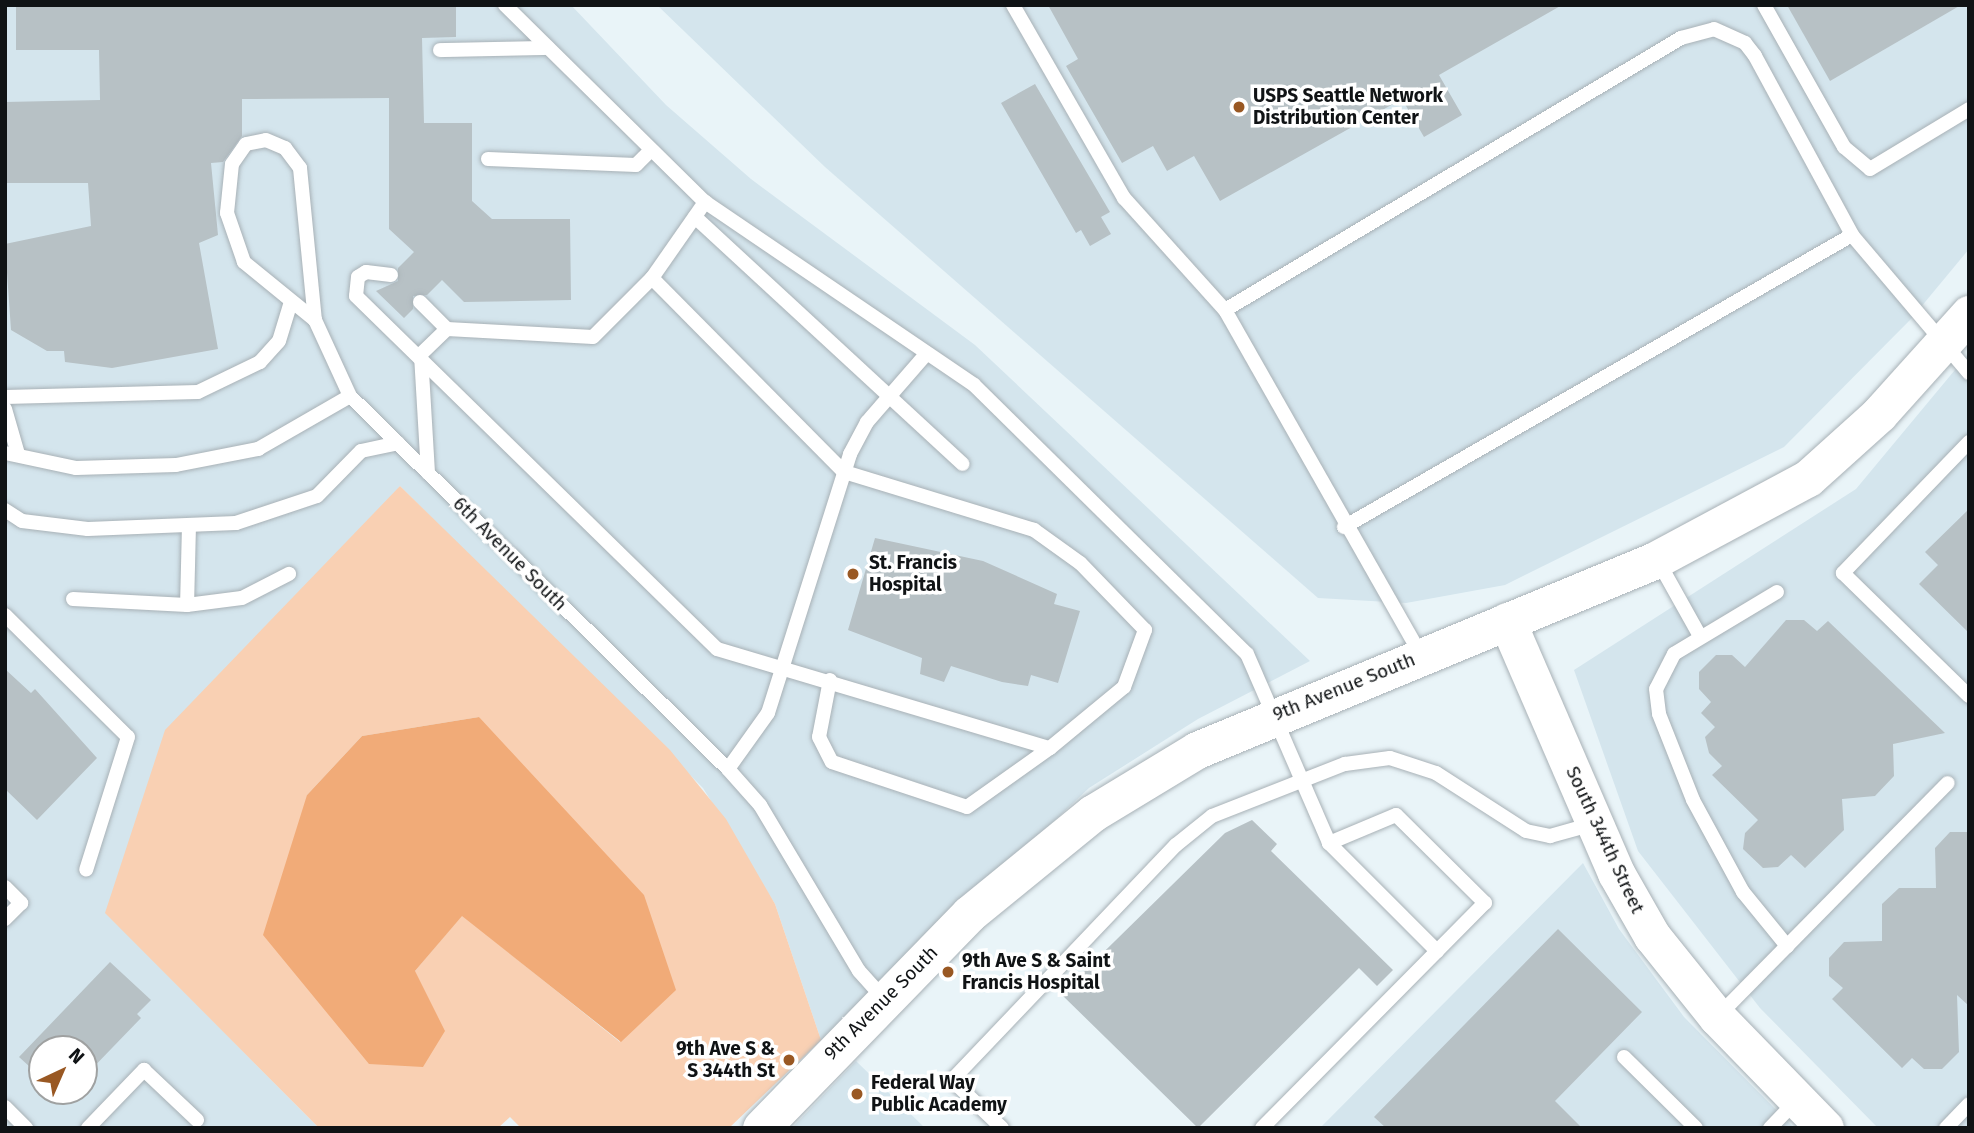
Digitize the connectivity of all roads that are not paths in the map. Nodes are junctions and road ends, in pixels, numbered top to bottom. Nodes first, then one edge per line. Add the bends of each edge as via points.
1 (505, 5) edge
2 (1013, 5) edge
3 (1764, 5) edge
4 (548, 47) junction
5 (440, 50) dead end
6 (1969, 109) edge
7 (651, 150) junction
8 (488, 159) dead end
9 (705, 202) junction
10 (695, 216) junction
11 (1852, 235) junction
12 (391, 275) dead end
13 (652, 278) junction
14 (420, 302) dead end
15 (290, 305) junction
16 (1225, 310) junction
17 (1969, 314) edge
18 (316, 320) junction
19 (447, 329) junction
20 (1940, 346) junction
21 (927, 353) junction
22 (421, 354) junction
23 (1969, 373) edge
24 (350, 396) junction
25 (5, 397) edge
26 (888, 398) junction
27 (5, 409) edge
28 (1969, 442) edge
29 (398, 443) junction
30 (12, 454) edge
31 (963, 464) dead end
32 (845, 472) junction
33 (428, 473) junction
34 (5, 510) edge
35 (189, 525) junction
36 (1343, 527) junction
37 (1657, 559) junction
38 (289, 574) dead end
39 (1777, 592) dead end
40 (73, 599) dead end
41 (187, 605) junction
42 (6, 616) edge
43 (1507, 621) junction
44 (1700, 636) junction
45 (1421, 655) junction
46 (786, 666) junction
47 (830, 680) junction
48 (1969, 696) edge
49 (1273, 715) junction
50 (1050, 748) junction
51 (728, 769) junction
52 (1302, 781) junction
53 (1948, 783) dead end
54 (1594, 824) junction
55 (1329, 843) junction
56 (86, 870) dead end
57 (5, 887) edge
58 (5, 919) edge
59 (1787, 946) junction
60 (1437, 951) junction
61 (885, 1000) junction
62 (1717, 1017) junction
63 (1624, 1056) dead end
64 (1797, 1100) junction
65 (1969, 1104) edge
66 (5, 1107) edge
67 (197, 1125) edge
68 (26, 1128) edge
69 (88, 1128) edge
70 (761, 1128) edge
71 (1002, 1128) edge
72 (1262, 1128) edge
73 (1696, 1128) edge
74 (1770, 1128) edge
75 (1825, 1128) edge
76 (1946, 1128) edge

1 - 4 lane
2 - 16 lane via 1124,198
3 - 6 lane via 1844,147 1870,169
4 - 5 lane
4 - 7 lane
7 - 8 lane via 636,165
7 - 9 lane
9 - 10 lane
9 - 21 lane
10 - 13 lane
10 - 26 lane
11 - 16 lane via 1745,43 1714,29 1681,38 1668,50
11 - 20 lane
11 - 36 lane
12 - 22 lane via 366,272 358,277 356,296
13 - 19 lane via 593,337
13 - 32 lane
14 - 19 lane
15 - 18 lane
15 - 18 lane via 244,262 227,214 232,164 246,144 266,140 285,148 300,168
15 - 25 lane via 279,341 260,362 198,392
16 - 36 lane
17 - 20 street, 9th Avenue South
18 - 24 lane
19 - 22 lane
20 - 23 lane
20 - 37 street, 9th Avenue South via 1879,414 1808,478
21 - 26 lane
21 - 49 lane via 974,386 1247,654
22 - 33 lane
22 - 46 lane via 717,649
24 - 29 lane, 6th Avenue South
24 - 30 lane via 258,449 176,464 76,468
26 - 31 lane
26 - 32 lane via 867,422
27 - 30 lane
28 - 48 lane via 1843,573
29 - 33 lane, 6th Avenue South
29 - 35 lane via 361,451 317,496 236,523
32 - 46 lane
32 - 50 lane via 1034,530 1080,563 1145,630 1124,687
33 - 51 lane, 6th Avenue South
34 - 35 lane via 22,521 88,529
35 - 41 lane
36 - 45 lane
37 - 43 street, 9th Avenue South
37 - 44 lane
38 - 41 lane via 242,598
39 - 44 lane
40 - 41 lane
42 - 56 lane via 128,737
43 - 45 street, 9th Avenue South
43 - 54 street, South 344th Street
44 - 59 lane via 1660,673 1659,715 1693,800 1743,892
45 - 49 street, 9th Avenue South
46 - 47 lane
46 - 51 lane via 768,713
47 - 50 lane
47 - 50 lane via 819,737 832,762 967,807
49 - 52 lane
49 - 61 street, 9th Avenue South via 1197,750 1054,841 969,914
51 - 61 lane, 6th Avenue South via 760,805 859,971
52 - 54 lane via 1360,760 1390,758 1436,774 1526,831 1550,836
52 - 55 lane
52 - 71 lane via 1212,816 1186,835 952,1080
53 - 59 lane
54 - 62 street, South 344th Street via 1652,936
55 - 60 lane
55 - 60 lane via 1396,815 1485,903
57 - 58 lane via 21,902
59 - 62 lane
60 - 72 lane
61 - 70 street, 9th Avenue South
62 - 64 street, South 344th Street
63 - 73 lane
64 - 74 lane
64 - 75 street, South 344th Street
65 - 76 lane
66 - 68 lane
67 - 69 lane via 145,1070

